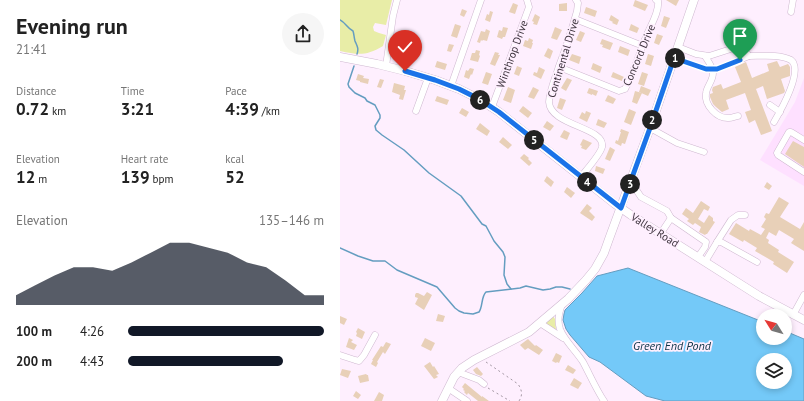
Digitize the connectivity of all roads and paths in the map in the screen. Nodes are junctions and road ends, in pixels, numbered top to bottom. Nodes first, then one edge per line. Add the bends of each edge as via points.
1 (397, 0) edge
2 (482, 0) edge
3 (527, 0) edge
4 (576, 0) edge
5 (656, 0) edge
6 (694, 0) edge
7 (793, 0) edge
8 (791, 12) dead end
9 (575, 19) junction
10 (643, 46) junction
11 (678, 47) junction
12 (705, 56) junction
13 (748, 56) junction
14 (340, 57) edge
15 (674, 58) junction
16 (386, 66) junction
17 (559, 67) junction
18 (713, 69) junction
19 (428, 78) junction
20 (451, 86) junction
21 (770, 105) dead end
22 (492, 108) junction
23 (416, 111) dead end
24 (780, 112) junction
25 (738, 116) dead end
26 (774, 122) dead end
27 (650, 128) junction
28 (804, 140) edge
29 (704, 152) dead end
30 (804, 172) edge
31 (581, 177) junction
32 (629, 186) junction
33 (621, 208) junction
34 (745, 215) dead end
35 (671, 218) junction
36 (660, 233) junction
37 (717, 242) junction
38 (702, 259) junction
39 (757, 262) dead end
40 (804, 294) edge
41 (562, 304) junction
42 (793, 315) junction
43 (804, 320) edge
44 (540, 323) junction
45 (375, 335) dead end
46 (566, 340) junction
47 (340, 355) edge
48 (484, 361) dead end
49 (458, 372) junction
50 (484, 384) joint
51 (448, 388) junction
52 (442, 401) edge
53 (467, 401) edge
54 (510, 401) edge
55 (519, 401) edge
56 (604, 401) edge

1 - 16 street
2 - 20 street
3 - 22 street, Winthrop Drive via 529,7
4 - 9 street, Continental Drive via 578,3
5 - 10 street, Concord Drive via 658,8
6 - 11 main road
7 - 8 street
9 - 10 street
9 - 17 street, Continental Drive
10 - 17 street, Concord Drive via 628,85 620,91
11 - 12 street
11 - 15 main road
12 - 13 street via 737,47 744,49
12 - 18 street
13 - 18 street
13 - 24 street via 777,56 791,59 798,65 798,77
14 - 16 main road, Valley Road
15 - 18 street
15 - 27 main road
16 - 19 main road, Valley Road
17 - 31 street, Continental Drive via 549,101 551,109 559,118 592,133 602,142 600,152
18 - 25 street via 705,98 712,110 723,118
19 - 20 main road, Valley Road
19 - 23 street
20 - 22 main road, Valley Road
21 - 24 street
22 - 31 main road, Valley Road
24 - 26 street
27 - 29 street
27 - 32 main road
28 - 30 street via 789,132 777,153
31 - 33 main road, Valley Road
32 - 33 main road
32 - 35 street via 641,197 667,212
33 - 36 main road, Valley Road
33 - 41 main road via 604,253 595,269
34 - 37 street via 738,215 731,220
35 - 36 street
35 - 38 street via 706,242
36 - 38 main road, Valley Road
37 - 38 street
37 - 39 street
38 - 42 main road, Valley Road
40 - 42 street
41 - 44 main road
41 - 46 street via 558,324
42 - 43 main road, Valley Road
44 - 46 street
44 - 49 main road via 529,332 474,360
45 - 47 street via 359,361
46 - 56 street via 583,362
48 - 55 path via 518,384 522,392
49 - 50 street
49 - 51 main road
50 - 54 path
51 - 52 main road
51 - 53 street

